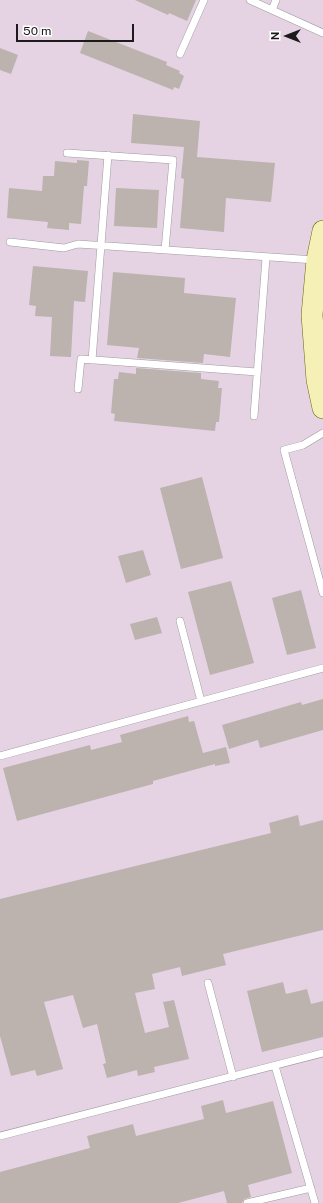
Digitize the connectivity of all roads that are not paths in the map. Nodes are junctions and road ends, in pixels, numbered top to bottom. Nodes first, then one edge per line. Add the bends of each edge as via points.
1 (204, 0) edge
2 (250, 0) edge
3 (276, 0) edge
4 (272, 10) junction
5 (323, 33) edge
6 (180, 54) dead end
7 (67, 152) dead end
8 (108, 155) junction
9 (323, 231) edge
10 (10, 242) dead end
11 (100, 246) junction
12 (165, 250) junction
13 (266, 258) junction
14 (317, 260) junction
15 (92, 360) junction
16 (258, 372) junction
17 (78, 389) dead end
18 (323, 408) edge
19 (254, 416) dead end
20 (323, 433) edge
21 (323, 593) edge
22 (180, 621) dead end
23 (323, 668) edge
24 (201, 701) junction
25 (0, 756) edge
26 (208, 983) dead end
27 (323, 1053) edge
28 (275, 1066) junction
29 (233, 1077) junction
30 (0, 1136) edge
31 (311, 1188) junction
32 (247, 1203) edge
33 (315, 1203) edge

1 - 6 lane
2 - 4 lane
3 - 4 lane
4 - 5 lane
7 - 8 lane
8 - 11 lane
8 - 12 lane via 173,160
9 - 14 street
10 - 11 lane via 64,248 78,244
11 - 12 lane
11 - 15 lane
12 - 13 lane
13 - 14 lane
13 - 16 lane
14 - 18 street via 312,315 317,380
15 - 16 lane
15 - 17 lane via 81,359
16 - 19 lane
20 - 21 lane via 303,445 284,450
22 - 24 lane
23 - 24 lane
24 - 25 lane
26 - 29 lane
27 - 28 lane
28 - 29 lane
28 - 31 lane
29 - 30 lane
31 - 32 lane
31 - 33 lane

